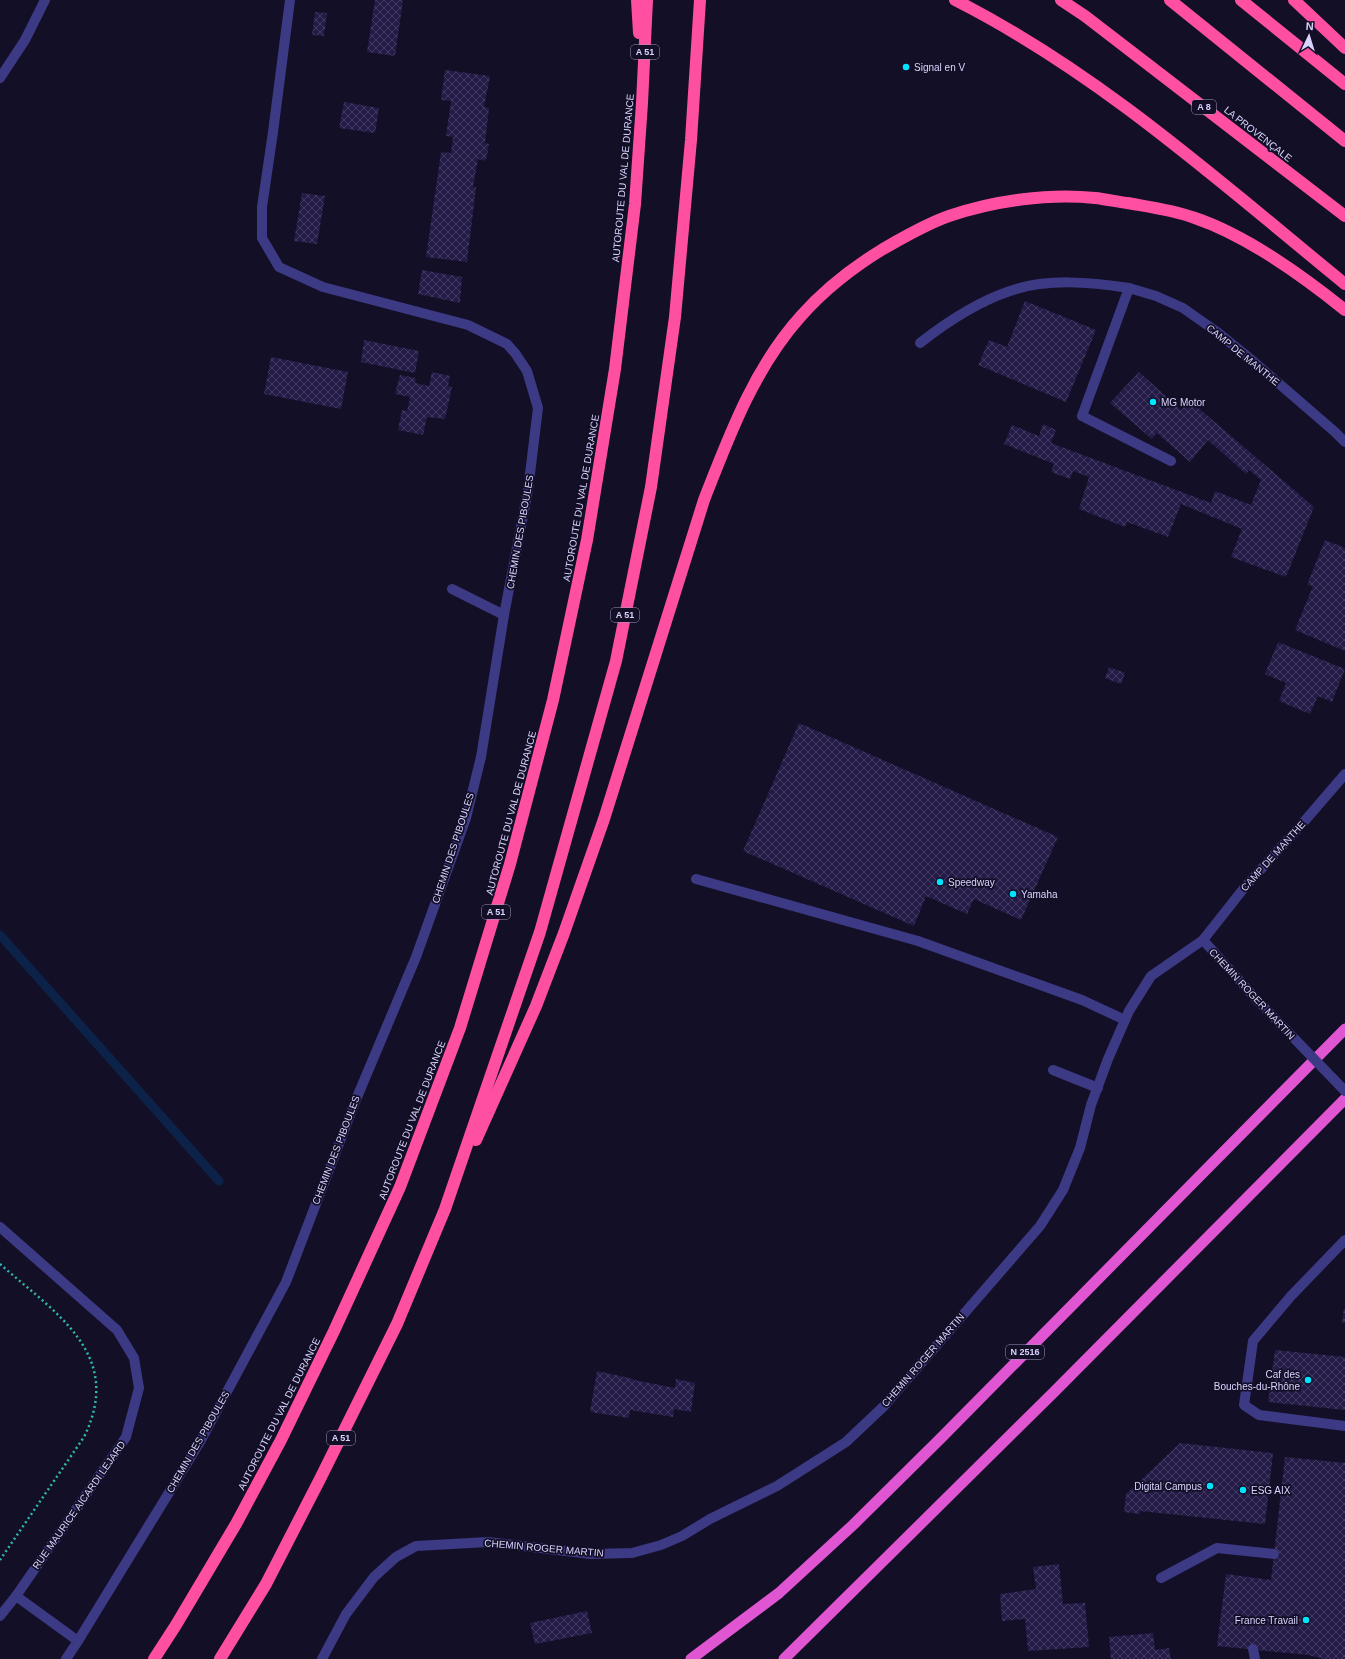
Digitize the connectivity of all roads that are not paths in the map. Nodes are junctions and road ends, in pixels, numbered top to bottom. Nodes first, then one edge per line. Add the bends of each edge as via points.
1 (45, 0) edge
2 (290, 0) edge
3 (637, 0) edge
4 (647, 0) edge
5 (700, 0) edge
6 (955, 0) edge
7 (1061, 0) edge
8 (1170, 0) edge
9 (1241, 0) edge
10 (1294, 0) edge
11 (1345, 48) edge
12 (0, 78) edge
13 (1345, 84) edge
14 (642, 103) junction
15 (1345, 141) edge
16 (1345, 216) edge
17 (1345, 284) edge
18 (1129, 288) junction
19 (1345, 310) edge
20 (920, 342) dead end
21 (1345, 442) edge
22 (1171, 461) dead end
23 (452, 589) dead end
24 (504, 615) junction
25 (1345, 774) edge
26 (696, 879) dead end
27 (1203, 940) junction
28 (1125, 1020) junction
29 (1345, 1029) edge
30 (1053, 1070) dead end
31 (1098, 1088) junction
32 (1345, 1091) edge
33 (1345, 1099) edge
34 (445, 1209) junction
35 (0, 1227) edge
36 (1345, 1240) edge
37 (1345, 1426) edge
38 (1274, 1554) dead end
39 (1161, 1578) dead end
40 (16, 1596) junction
41 (0, 1616) edge
42 (78, 1641) junction
43 (66, 1659) edge
44 (154, 1659) edge
45 (220, 1659) edge
46 (322, 1659) edge
47 (691, 1659) edge
48 (784, 1659) edge

1 - 12 street via 25,40
2 - 24 street, CHEMIN DES PIBOULES via 262,207 262,238 279,267 323,287 468,325 506,344 515,352 527,371 538,408 528,490
3 - 14 highway
4 - 14 highway, AUTOROUTE DU VAL DE DURANCE / A 51
5 - 34 highway, A 51 via 691,140 675,317 651,487 616,661 540,932
6 - 17 highway via 994,20 1087,79 1210,173
7 - 16 highway, LA PROVENÇALE / A 8 via 1092,21
8 - 15 highway
9 - 13 highway
10 - 11 highway
14 - 44 highway, AUTOROUTE DU VAL DE DURANCE / A 51 via 635,204 615,369 588,540 553,700 512,857 460,1028 400,1187 334,1331 281,1440 236,1524
18 - 20 street, CAMP DE MANTHE via 1095,283 1064,283 1011,290 986,300 946,322
18 - 21 street, CAMP DE MANTHE via 1183,308 1217,332
18 - 22 street via 1082,416
19 - 34 highway via 1310,283 1234,235 1196,218 1157,208 1094,198 1024,199 948,216 906,236 865,260 830,286 800,317 771,354 722,452 704,500 604,819 564,933 536,1006
23 - 24 street
24 - 42 street, CHEMIN DES PIBOULES via 481,757 466,818 416,957 355,1102 286,1282 200,1442
25 - 27 street, CAMP DE MANTHE via 1244,888
26 - 28 street via 918,941 1082,1000
27 - 28 street, CHEMIN ROGER MARTIN via 1151,976
27 - 32 street, CHEMIN ROGER MARTIN, bridge
28 - 31 street, CHEMIN ROGER MARTIN
29 - 47 highway, N 2516 via 853,1525 779,1593
30 - 31 street
31 - 46 street, CHEMIN ROGER MARTIN via 1080,1148 1063,1190 1040,1226 884,1406 846,1442 777,1486 710,1519 682,1536 632,1553 591,1554 488,1542 416,1546 396,1557 374,1577 346,1614
33 - 48 highway
34 - 45 highway, A 51 via 397,1324 320,1479 266,1584
35 - 40 street, RUE MAURICE AICARDI LEJARD via 118,1330 134,1358 139,1388 126,1437
36 - 37 street via 1253,1340 1244,1405 1259,1415
38 - 39 street via 1217,1548
40 - 41 street, RUE MAURICE AICARDI LEJARD
40 - 42 street
42 - 43 street, CHEMIN DES PIBOULES

